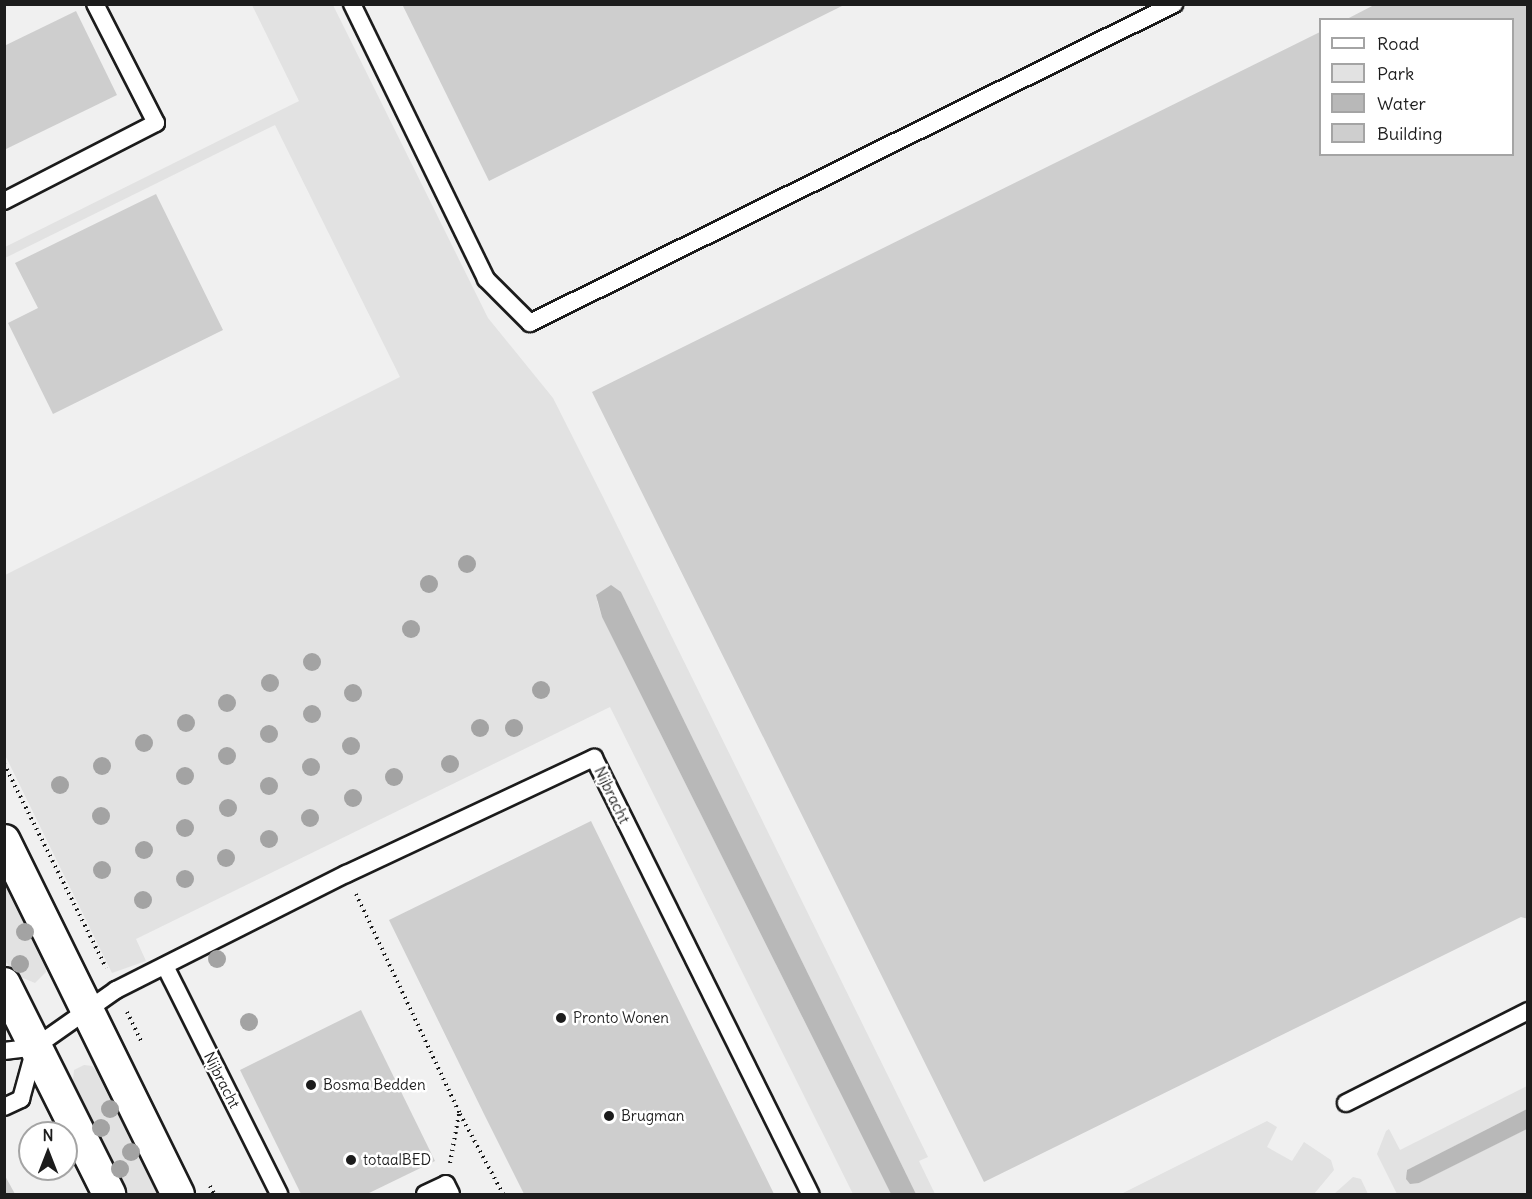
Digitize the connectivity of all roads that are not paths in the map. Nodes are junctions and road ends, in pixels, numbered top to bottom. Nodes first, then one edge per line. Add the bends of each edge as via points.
1 (95, 4) edge
2 (352, 4) edge
3 (1174, 4) edge
4 (4, 201) edge
5 (4, 841) edge
6 (165, 966) junction
7 (4, 984) edge
8 (88, 1011) junction
9 (1527, 1011) edge
10 (35, 1047) junction
11 (4, 1051) edge
12 (1346, 1103) dead end
13 (4, 1107) edge
14 (448, 1189) edge
15 (109, 1194) edge
16 (178, 1194) edge
17 (279, 1194) edge
18 (425, 1194) edge
19 (810, 1194) edge

1 - 4 lane via 156,123
2 - 3 lane via 486,279 530,322
5 - 8 street
6 - 8 lane, Nijbracht via 116,990
6 - 17 lane, Nijbracht
6 - 19 lane, Nijbracht via 346,874 594,758
7 - 10 street
8 - 10 lane, Nijbracht
8 - 16 street
9 - 12 lane
10 - 11 lane, Nijbracht
10 - 13 lane via 21,1099
10 - 15 street
14 - 18 lane

